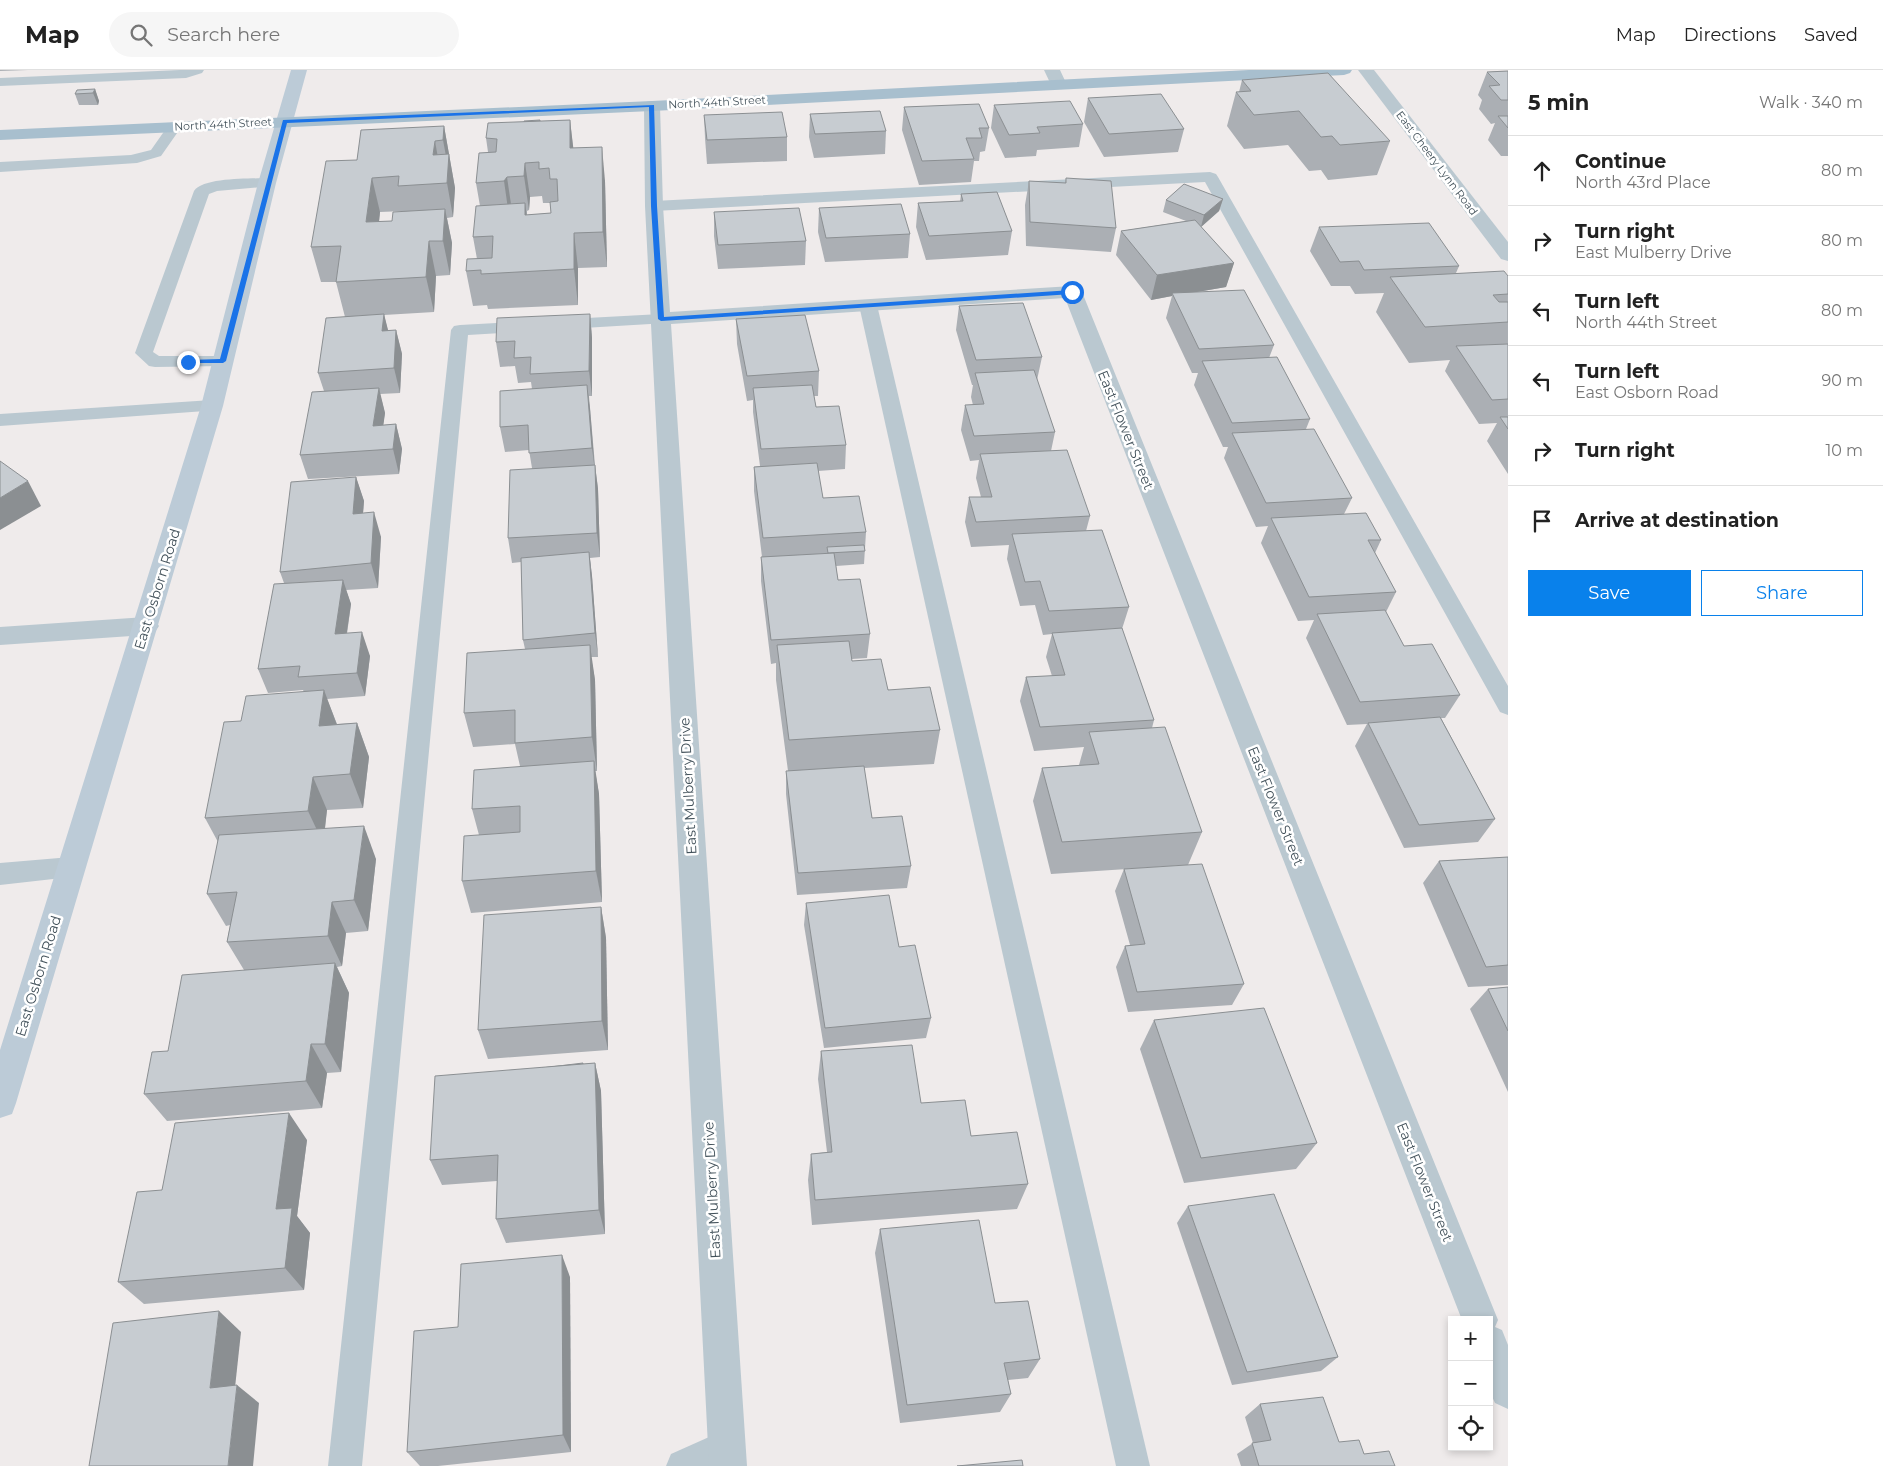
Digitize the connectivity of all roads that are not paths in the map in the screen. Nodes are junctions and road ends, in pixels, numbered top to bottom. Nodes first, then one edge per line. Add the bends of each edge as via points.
1 (197, 70) edge
2 (299, 70) edge
3 (1344, 70) edge
4 (1366, 70) edge
5 (1055, 78) edge
6 (0, 82) edge
7 (652, 106) junction
8 (285, 121) junction
9 (175, 126) junction
10 (0, 135) edge
11 (0, 167) edge
12 (267, 183) junction
13 (654, 206) junction
14 (1508, 255) edge
15 (868, 305) junction
16 (661, 319) junction
17 (223, 361) junction
18 (212, 406) junction
19 (0, 420) edge
20 (146, 626) junction
21 (0, 636) edge
22 (1508, 706) edge
23 (71, 867) junction
24 (0, 874) edge
25 (0, 1103) edge
26 (1478, 1316) edge
27 (1493, 1353) edge
28 (1508, 1390) edge
29 (728, 1456) edge
30 (344, 1466) edge
31 (683, 1466) edge
32 (1133, 1466) edge

1 - 6 lane via 186,74
2 - 8 street, East Osborn Road
3 - 5 main road, North 44th Street
4 - 14 street, East Cheery Lynn Road
5 - 7 main road, North 44th Street
7 - 8 main road, North 44th Street
7 - 13 street, East Mulberry Drive
8 - 9 main road, North 44th Street
8 - 12 street, East Osborn Road
9 - 10 main road, North 44th Street
9 - 11 lane via 156,153 132,160
12 - 17 street, East Osborn Road
12 - 17 lane via 215,186 202,191 144,353 155,362
13 - 16 street, East Mulberry Drive
13 - 22 lane via 1210,177
15 - 16 street
15 - 26 street, East Flower Street via 1072,292
15 - 32 lane
16 - 29 street, East Mulberry Drive
16 - 30 lane via 460,330
17 - 18 street, East Osborn Road
18 - 19 lane
18 - 20 street, East Osborn Road
20 - 21 street
20 - 23 street, East Osborn Road
23 - 24 lane
23 - 25 street, East Osborn Road
27 - 28 street
29 - 31 lane

